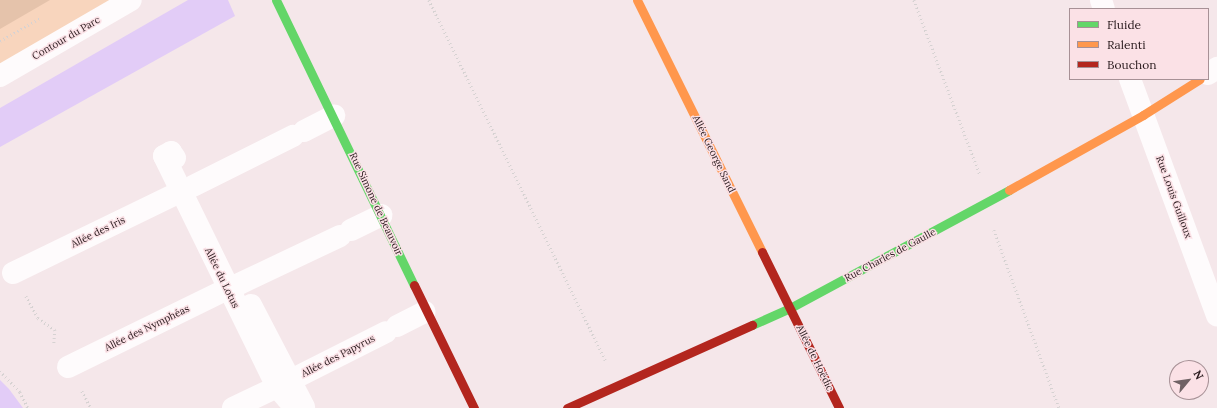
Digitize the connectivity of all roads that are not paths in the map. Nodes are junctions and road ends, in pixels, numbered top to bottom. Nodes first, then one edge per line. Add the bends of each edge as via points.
1 (131, 0) edge
2 (276, 0) edge
3 (637, 0) edge
4 (0, 76) edge
5 (1130, 80) edge
6 (1198, 80) edge
7 (1143, 115) junction
8 (334, 116) junction
9 (183, 177) junction
10 (382, 215) junction
11 (13, 273) road end
12 (233, 286) junction
13 (790, 308) junction
14 (425, 312) junction
15 (1217, 315) edge
16 (68, 367) road end
17 (284, 384) junction
18 (233, 408) edge
19 (295, 408) edge
20 (304, 408) edge
21 (474, 408) edge
22 (568, 408) edge
23 (839, 408) edge

1 - 4 street, Contour du Parc
2 - 8 street, Rue Simone de Beauvoir
3 - 13 street, Allée George Sand
5 - 7 street, Rue Louis Guilloux
6 - 7 street, Rue Charles de Gaulle
7 - 13 street, Rue Charles de Gaulle via 987,203
7 - 15 street, Rue Louis Guilloux
8 - 9 street, Allée des Iris via 298,133
8 - 10 street, Rue Simone de Beauvoir
9 - 11 street, Allée des Iris
9 - 12 street, Allée du Lotus
10 - 12 street, Allée des Nymphéas
10 - 14 street, Rue Simone de Beauvoir
12 - 16 street, Allée des Nymphéas
12 - 17 street, Allée du Lotus
13 - 22 street, Rue Charles de Gaulle
13 - 23 street, Allée de Hoëdic
14 - 17 street, Allée des Papyrus
14 - 21 street, Rue Simone de Beauvoir
17 - 18 street, Allée des Papyrus
17 - 19 street, Allée du Lotus
17 - 20 street, Allée du Lotus

